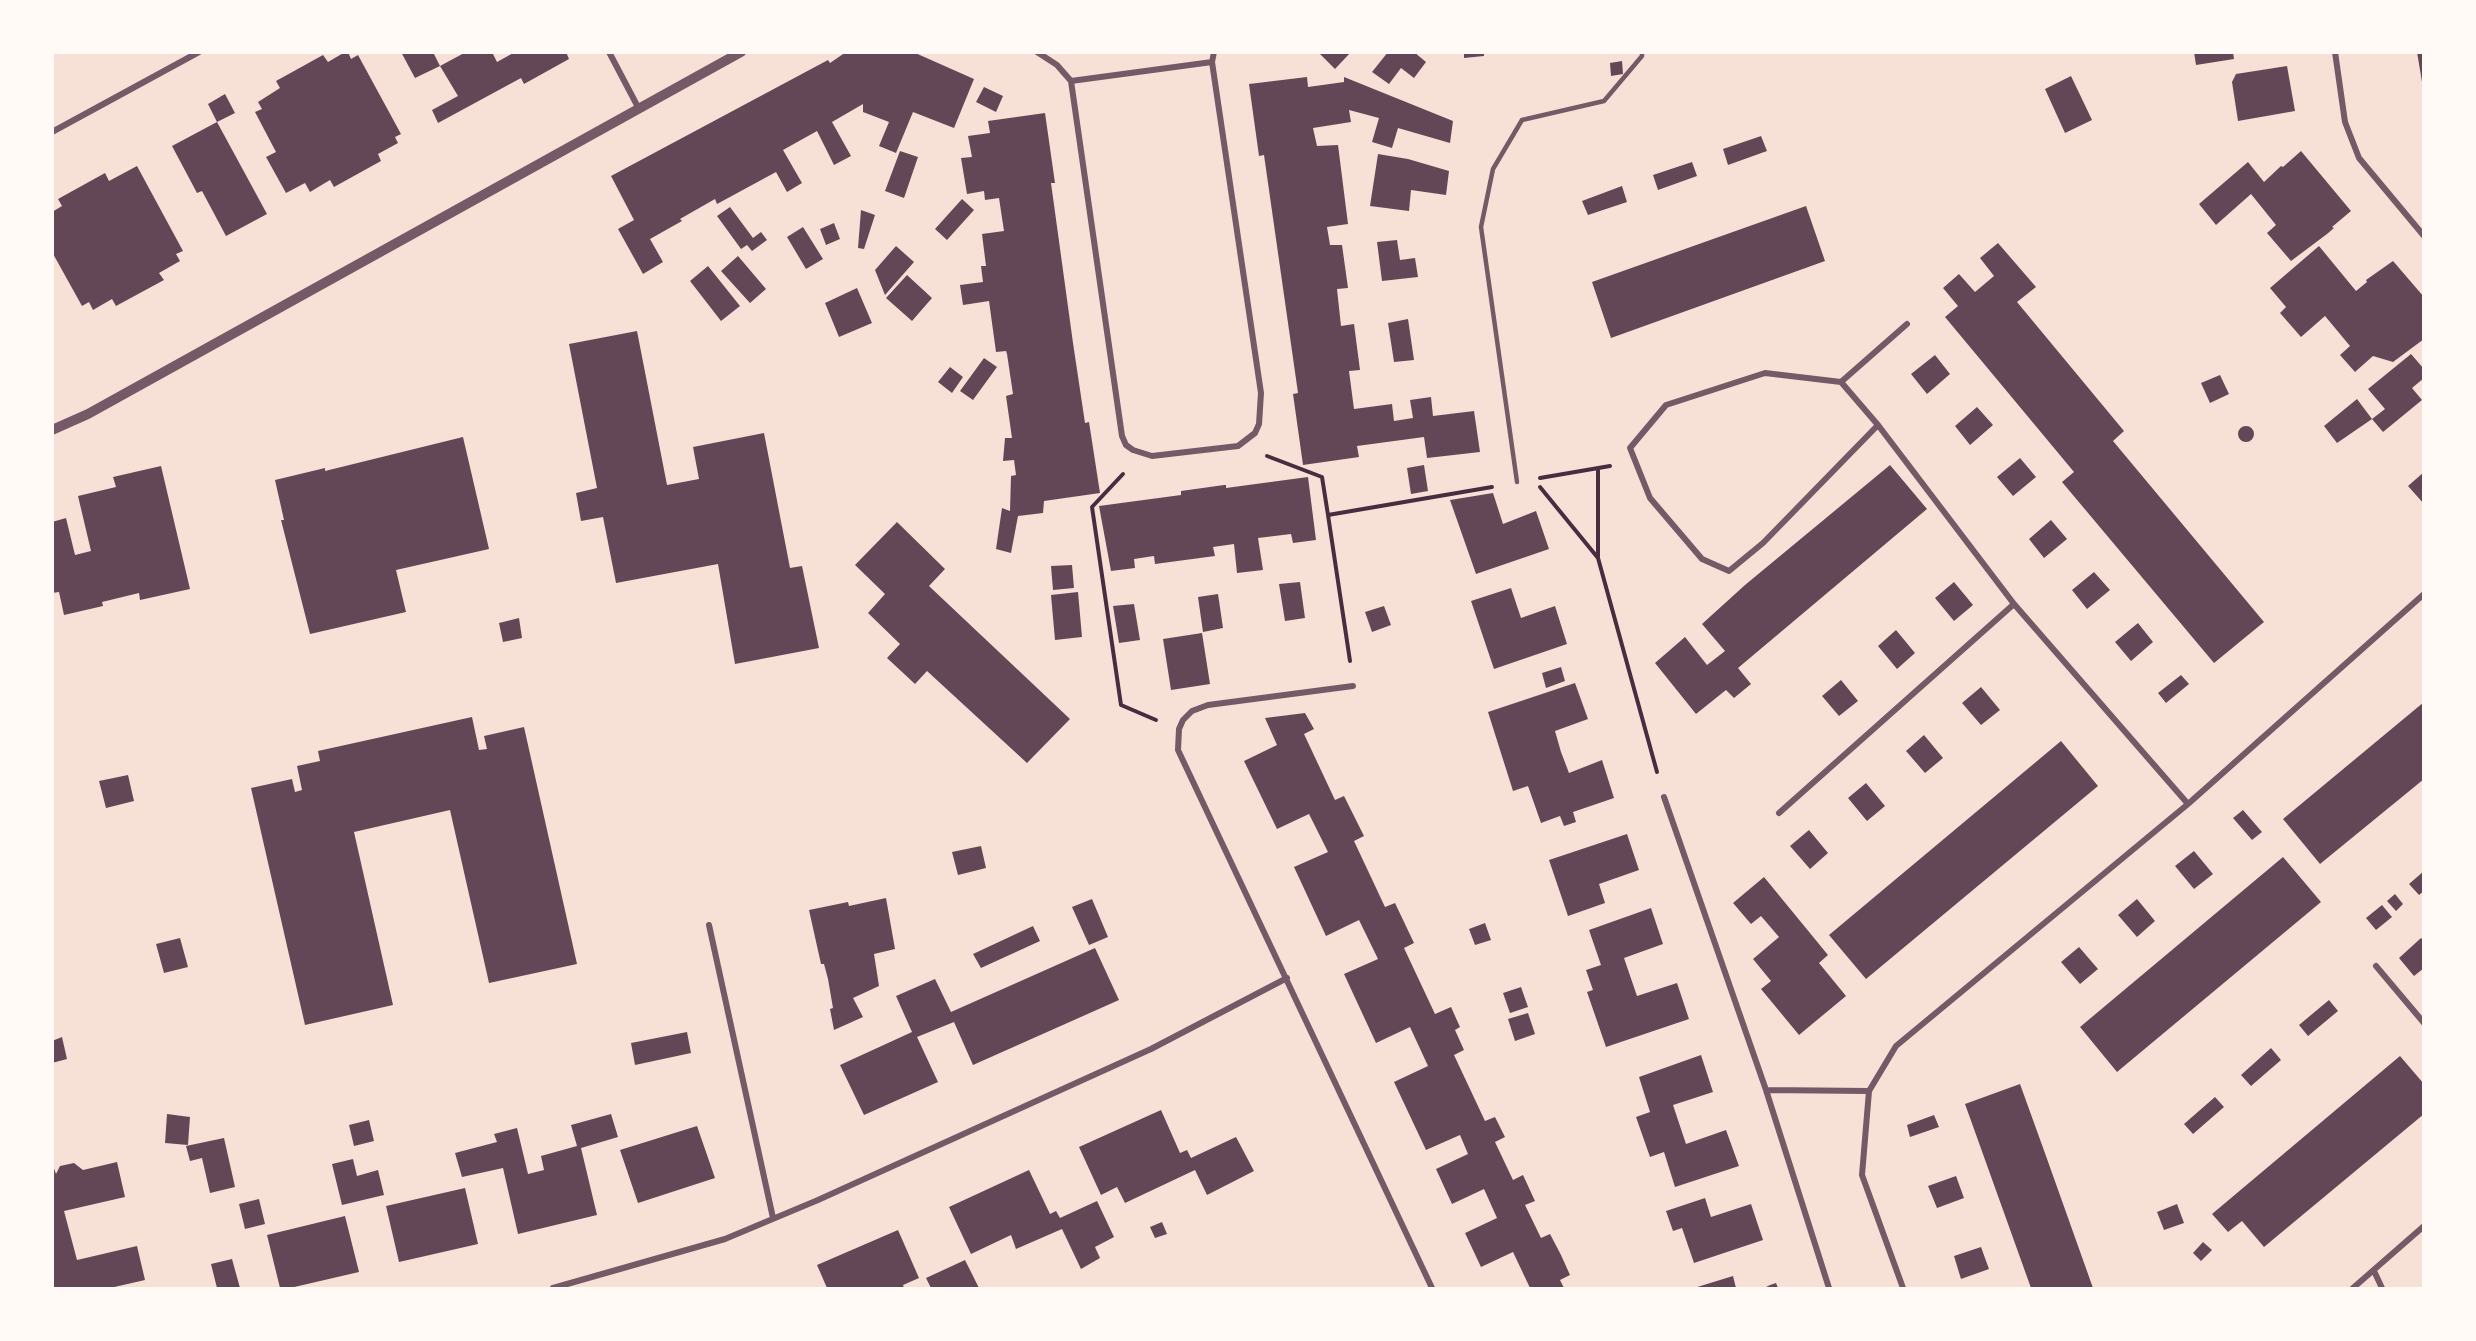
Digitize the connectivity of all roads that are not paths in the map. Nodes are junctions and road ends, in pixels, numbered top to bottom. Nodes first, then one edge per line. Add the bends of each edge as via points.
1 (199, 52) edge
2 (609, 52) edge
3 (741, 52) edge
4 (1037, 52) edge
5 (1214, 52) edge
6 (1642, 52) edge
7 (2335, 52) edge
8 (1212, 62) junction
9 (1071, 81) junction
10 (639, 110) junction
11 (52, 132) edge
12 (2424, 236) edge
13 (1907, 324) dead end
14 (1841, 382) junction
15 (1878, 425) junction
16 (52, 430) edge
17 (1517, 482) road end
18 (2424, 594) edge
19 (2014, 604) junction
20 (1353, 686) road end
21 (1664, 797) road end
22 (2188, 804) junction
23 (1779, 813) dead end
24 (708, 925) dead end
25 (2376, 966) dead end
26 (1287, 978) junction
27 (2424, 1023) edge
28 (1766, 1090) junction
29 (1869, 1091) junction
30 (773, 1218) junction
31 (2424, 1226) edge
32 (2374, 1271) junction
33 (553, 1288) edge
34 (1432, 1288) edge
35 (1830, 1288) edge
36 (1903, 1288) edge
37 (2354, 1288) edge
38 (2382, 1288) edge

1 - 11 street
2 - 10 street
3 - 10 street
4 - 9 street via 1057,65
5 - 8 street
6 - 17 lane via 1604,101 1522,120 1493,169 1481,227
7 - 12 street via 2345,122 2359,158
8 - 9 street
8 - 9 street via 1261,393 1259,424 1255,433 1238,446 1152,456 1126,445
10 - 16 street via 88,414
13 - 14 street
14 - 15 street
14 - 15 street via 1765,373 1666,405 1630,448 1650,498 1702,559 1729,571 1763,543
15 - 19 street
18 - 22 street
19 - 22 street
19 - 23 street
20 - 26 street via 1208,705 1192,711 1179,729 1178,750
21 - 28 street
22 - 29 street via 1896,1046
24 - 30 street
25 - 27 street
26 - 30 street via 1151,1049
26 - 34 street
28 - 29 street
28 - 35 street
29 - 36 street via 1862,1175
30 - 33 street via 715,1242
31 - 32 street
32 - 37 street
32 - 38 street

